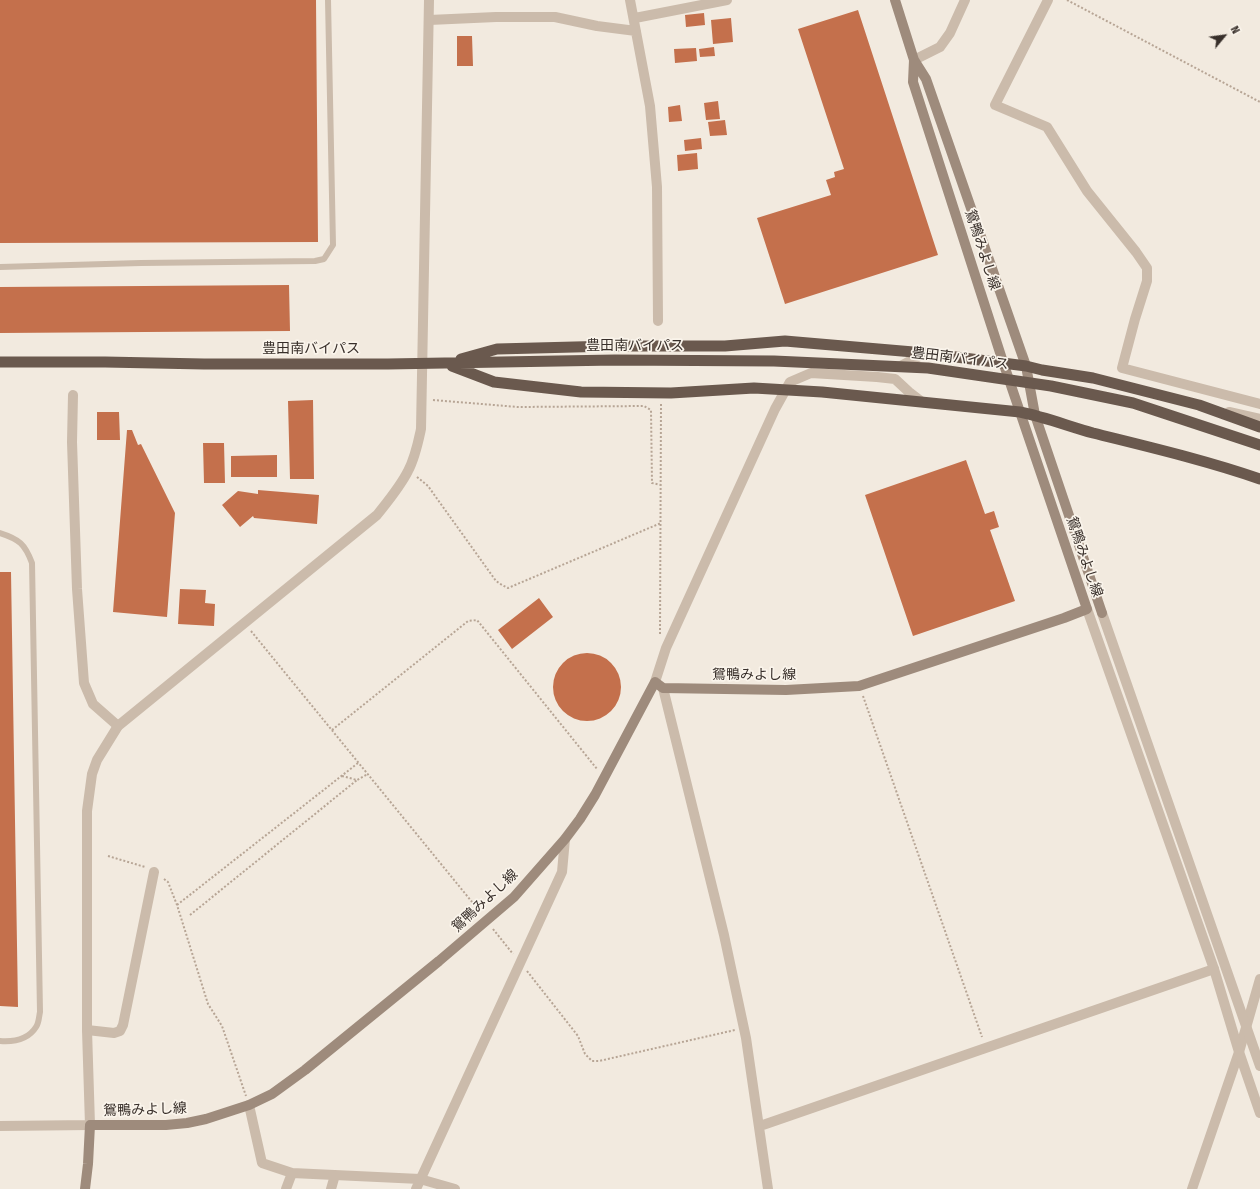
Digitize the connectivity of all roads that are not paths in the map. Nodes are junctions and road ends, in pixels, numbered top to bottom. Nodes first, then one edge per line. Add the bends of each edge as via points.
1 (328, 0) edge
2 (429, 0) edge
3 (630, 0) edge
4 (727, 0) edge
5 (895, 0) edge
6 (965, 0) edge
7 (1048, 0) edge
8 (634, 18) junction
9 (429, 20) junction
10 (636, 31) junction
11 (914, 60) junction
12 (0, 267) edge
13 (658, 321) dead end
14 (925, 353) junction
15 (0, 362) edge
16 (1003, 362) junction
17 (445, 364) junction
18 (1026, 366) junction
19 (878, 377) junction
20 (73, 395) dead end
21 (922, 402) junction
22 (1260, 404) edge
23 (1200, 405) junction
24 (1020, 412) junction
25 (1035, 415) junction
26 (1260, 419) edge
27 (1260, 427) edge
28 (1260, 445) edge
29 (1260, 479) edge
30 (0, 533) edge
31 (1087, 609) junction
32 (1102, 613) joint
33 (659, 685) junction
34 (118, 726) junction
35 (565, 839) junction
36 (154, 872) road end
37 (1214, 969) junction
38 (1260, 979) edge
39 (1246, 1027) junction
40 (87, 1030) junction
41 (0, 1042) edge
42 (1239, 1052) junction
43 (1260, 1066) edge
44 (249, 1105) junction
45 (1260, 1113) edge
46 (90, 1125) junction
47 (0, 1126) edge
48 (760, 1126) junction
49 (292, 1173) junction
50 (334, 1175) junction
51 (420, 1179) junction
52 (85, 1189) edge
53 (286, 1189) edge
54 (331, 1189) edge
55 (416, 1189) edge
56 (455, 1189) edge
57 (768, 1189) edge
58 (1192, 1189) edge

1 - 12 lane via 333,245 324,259
2 - 9 street
3 - 8 street
4 - 8 street
5 - 11 main road, 鴛鴨みよし線
6 - 11 street via 950,33 940,47
7 - 22 street via 995,105 1047,126 1083,185 1147,268 1147,282 1122,368
8 - 10 street
9 - 10 street via 555,17
9 - 34 street via 421,429 409,470 377,515
10 - 13 street via 650,106 657,187
11 - 16 main road, 鴛鴨みよし線 via 913,82
11 - 18 main road, 鴛鴨みよし線 via 926,79
14 - 16 highway
14 - 17 highway via 785,342 725,346 497,349
14 - 19 street
15 - 17 highway, 豊田南バイパス
16 - 18 highway
16 - 24 main road, 鴛鴨みよし線
17 - 21 highway via 494,382 581,392 671,393 754,388
17 - 28 highway, 豊田南バイパス via 615,360 774,362 928,368 1051,386 1133,403
18 - 23 highway via 1093,378
18 - 25 main road, 鴛鴨みよし線
19 - 21 street via 895,379
19 - 33 street via 811,373 790,382 775,409 666,648
20 - 34 street via 77,588 84,683 93,704
21 - 24 highway
23 - 26 street
23 - 27 highway
24 - 25 highway
24 - 31 main road, 鴛鴨みよし線
25 - 29 highway
25 - 32 main road, 鴛鴨みよし線
30 - 41 lane via 15,537 27,550 32,563 40,1012 37,1026 25,1038
31 - 33 main road, 鴛鴨みよし線 via 859,686 786,690
31 - 37 street
32 - 39 street
33 - 35 main road, 鴛鴨みよし線 via 584,813
33 - 48 street via 724,935 746,1038
34 - 40 street via 97,760 86,811
35 - 44 main road, 鴛鴨みよし線 via 514,897 305,1070 272,1094
35 - 51 street via 562,872
36 - 40 street via 123,1025 120,1031 114,1033
37 - 42 street
37 - 48 street
38 - 39 street
39 - 42 street
39 - 43 street
40 - 46 street
42 - 45 street
42 - 58 street
44 - 46 main road, 鴛鴨みよし線 via 187,1123
44 - 49 street via 262,1163
46 - 47 street
46 - 52 main road, 鴛鴨みよし線
48 - 57 street
49 - 50 street
49 - 53 street
50 - 51 street
50 - 54 street
51 - 55 street
51 - 56 street

